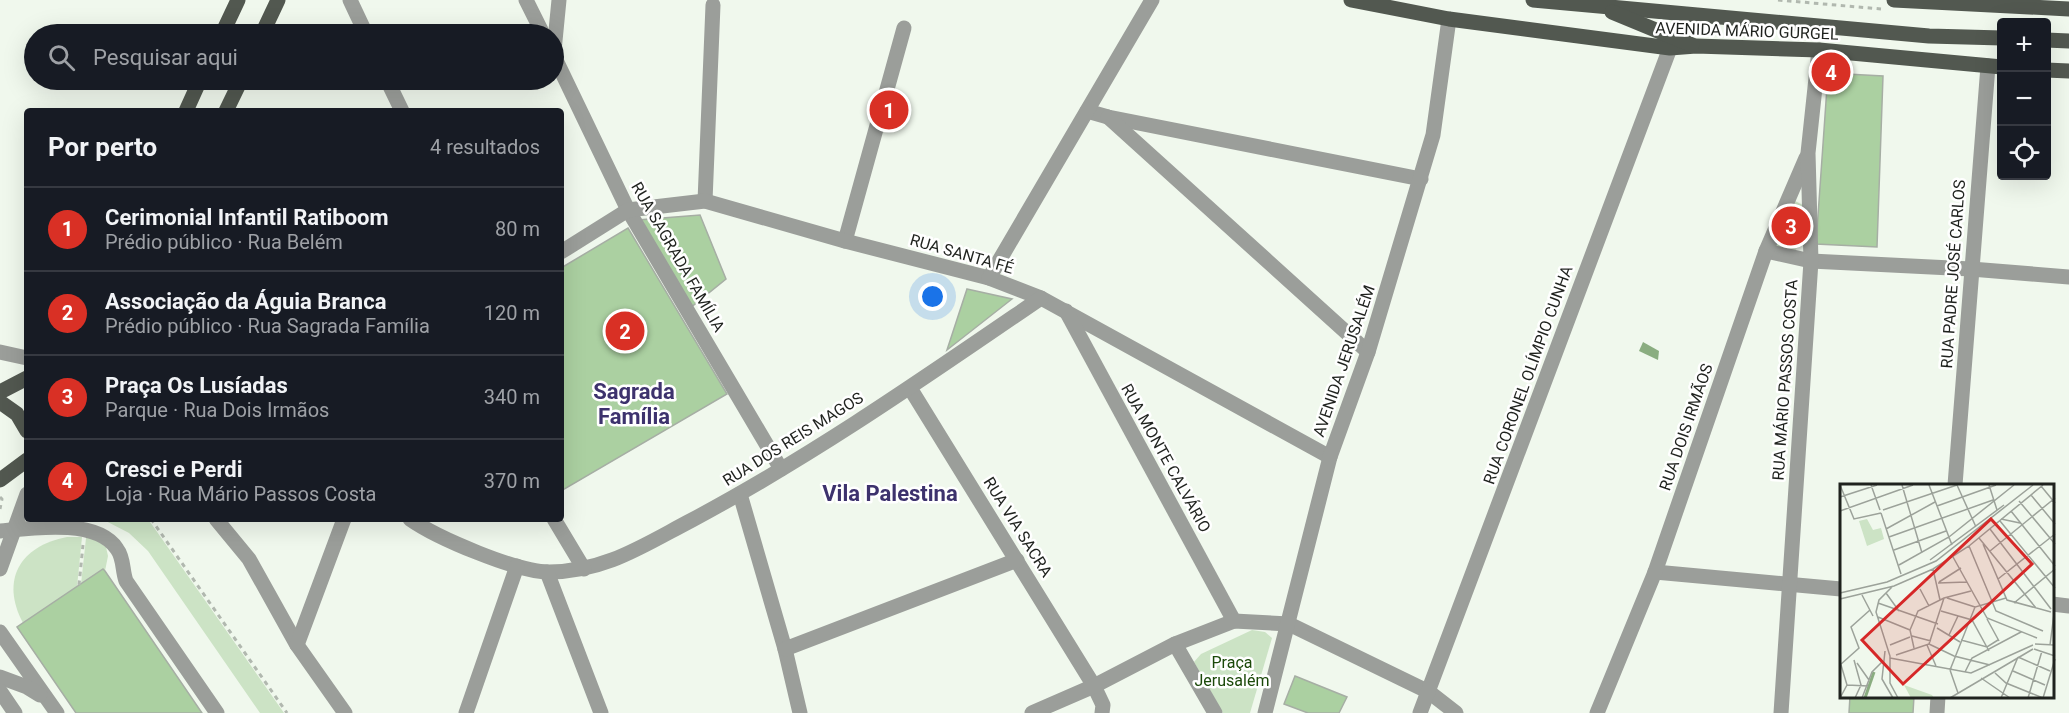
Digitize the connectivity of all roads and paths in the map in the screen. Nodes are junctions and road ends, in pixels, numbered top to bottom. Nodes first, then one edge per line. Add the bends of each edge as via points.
1 (238, 0) edge
2 (278, 0) edge
3 (350, 0) edge
4 (526, 0) edge
5 (559, 0) edge
6 (1152, 0) edge
7 (1351, 0) edge
8 (1532, 0) edge
9 (1894, 0) edge
10 (713, 5) dead end
11 (1598, 6) junction
12 (2069, 9) edge
13 (1449, 19) junction
14 (227, 24) edge
15 (267, 24) edge
16 (361, 24) edge
17 (538, 24) edge
18 (557, 24) edge
19 (904, 28) dead end
20 (1997, 38) edge
21 (2051, 40) edge
22 (2069, 41) edge
23 (1696, 46) junction
24 (1670, 48) junction
25 (1819, 50) junction
26 (1995, 66) edge
27 (2051, 70) edge
28 (2069, 71) edge
29 (564, 77) edge
30 (195, 90) edge
31 (236, 90) edge
32 (392, 90) edge
33 (187, 108) edge
34 (227, 108) edge
35 (401, 108) edge
36 (1087, 111) junction
37 (1108, 117) junction
38 (1808, 153) junction
39 (1421, 179) junction
40 (705, 201) junction
41 (628, 210) junction
42 (845, 241) junction
43 (564, 250) edge
44 (1766, 251) junction
45 (1811, 261) junction
46 (1971, 269) junction
47 (2069, 277) edge
48 (989, 278) junction
49 (1041, 298) junction
50 (1066, 312) junction
51 (0, 352) edge
52 (1368, 352) junction
53 (24, 357) edge
54 (24, 380) edge
55 (910, 388) junction
56 (0, 392) edge
57 (0, 402) edge
58 (24, 426) edge
59 (1330, 458) junction
60 (24, 462) edge
61 (782, 469) junction
62 (0, 480) edge
63 (1955, 484) edge
64 (740, 494) junction
65 (0, 497) edge
66 (24, 500) edge
67 (0, 509) edge
68 (153, 522) edge
69 (218, 522) edge
70 (343, 522) edge
71 (416, 522) edge
72 (556, 522) edge
73 (85, 529) junction
74 (7, 531) edge
75 (1017, 560) junction
76 (517, 566) junction
77 (0, 569) edge
78 (584, 569) junction
79 (547, 572) junction
80 (1655, 572) junction
81 (79, 585) dead end
82 (1789, 585) junction
83 (1840, 589) edge
84 (2054, 604) edge
85 (2069, 606) edge
86 (1234, 621) junction
87 (1289, 624) junction
88 (0, 632) edge
89 (1175, 644) junction
90 (297, 645) junction
91 (785, 649) junction
92 (0, 677) edge
93 (1094, 686) junction
94 (0, 691) edge
95 (1429, 692) junction
96 (1938, 698) edge
97 (54, 709) edge
98 (15, 713) edge
99 (217, 713) edge
100 (287, 713) edge
101 (345, 713) edge
102 (466, 713) edge
103 (601, 713) edge
104 (800, 713) edge
105 (1032, 713) edge
106 (1102, 713) edge
107 (1215, 713) edge
108 (1265, 713) edge
109 (1420, 713) edge
110 (1456, 713) edge
111 (1597, 713) edge
112 (1781, 713) edge
113 (1937, 713) edge

1 - 14 main road
2 - 15 main road
3 - 16 street
4 - 17 street
5 - 18 street
6 - 36 street
7 - 13 main road, AVENIDA MÁRIO GURGEL
8 - 11 main road, AVENIDA MÁRIO GURGEL
9 - 12 main road
10 - 40 street
11 - 20 main road, AVENIDA MÁRIO GURGEL via 1929,36
11 - 23 main road
13 - 24 main road, AVENIDA MÁRIO GURGEL
13 - 39 street, AVENIDA JERUSALÉM via 1433,135
19 - 42 street
21 - 22 main road
23 - 24 main road, AVENIDA MÁRIO GURGEL
23 - 25 main road, AVENIDA MÁRIO GURGEL
24 - 95 street, RUA CORONEL OLÍMPIO CUNHA
25 - 26 main road, AVENIDA MÁRIO GURGEL
25 - 38 street, RUA MÁRIO PASSOS COSTA
26 - 46 street, RUA PADRE JOSÉ CARLOS
27 - 28 main road
29 - 41 street, RUA SAGRADA FAMÍLIA
30 - 33 main road
31 - 34 main road
32 - 35 street
36 - 37 street
36 - 48 street
37 - 39 street
37 - 52 street
38 - 44 street, RUA DOIS IRMÃOS
38 - 45 street, RUA MÁRIO PASSOS COSTA
39 - 52 street, AVENIDA JERUSALÉM
40 - 41 street, RUA SANTA FÉ
40 - 42 street, RUA SANTA FÉ
41 - 43 street, RUA SANTA FÉ
41 - 61 street, RUA SAGRADA FAMÍLIA
42 - 48 street, RUA SANTA FÉ
44 - 45 street
44 - 80 street, RUA DOIS IRMÃOS
45 - 46 street
45 - 82 street, RUA MÁRIO PASSOS COSTA
46 - 47 street
46 - 63 street, RUA PADRE JOSÉ CARLOS
48 - 49 street, RUA SANTA FÉ
49 - 50 street, RUA SANTA FÉ
49 - 55 street, RUA DOS REIS MAGOS
50 - 59 street, RUA SANTA FÉ
50 - 86 street, RUA MONTE CALVÁRIO
51 - 53 street
52 - 59 street, AVENIDA JERUSALÉM
54 - 56 main road
55 - 61 street, RUA DOS REIS MAGOS
55 - 75 street, RUA VIA SACRA
57 - 58 main road via 17,414
59 - 87 street, AVENIDA JERUSALÉM
60 - 62 main road
61 - 64 street, RUA DOS REIS MAGOS
64 - 78 street, RUA DOS REIS MAGOS via 615,560
64 - 91 street
65 - 67 path
66 - 74 street
68 - 100 path
69 - 90 street via 249,559
70 - 90 street
71 - 76 street, RUA DOS REIS MAGOS via 475,552
72 - 78 street
73 - 74 street
73 - 81 path
73 - 99 street via 116,547 126,580
74 - 77 street
75 - 91 street
75 - 93 street, RUA VIA SACRA
76 - 79 street, RUA DOS REIS MAGOS
76 - 102 street
78 - 79 street, RUA DOS REIS MAGOS
79 - 103 street
80 - 82 street
80 - 111 street, RUA DOIS IRMÃOS
82 - 83 street
82 - 112 street, RUA MÁRIO PASSOS COSTA
84 - 85 street
86 - 87 street
86 - 89 street
87 - 95 street
87 - 108 street, AVENIDA JERUSALÉM
88 - 97 street
89 - 93 street
89 - 107 street
90 - 101 street
91 - 104 street
92 - 97 street via 27,687
93 - 105 street
93 - 106 street, RUA VIA SACRA via 1103,705
94 - 98 street
95 - 109 street, RUA CORONEL OLÍMPIO CUNHA
95 - 110 street
96 - 113 street

